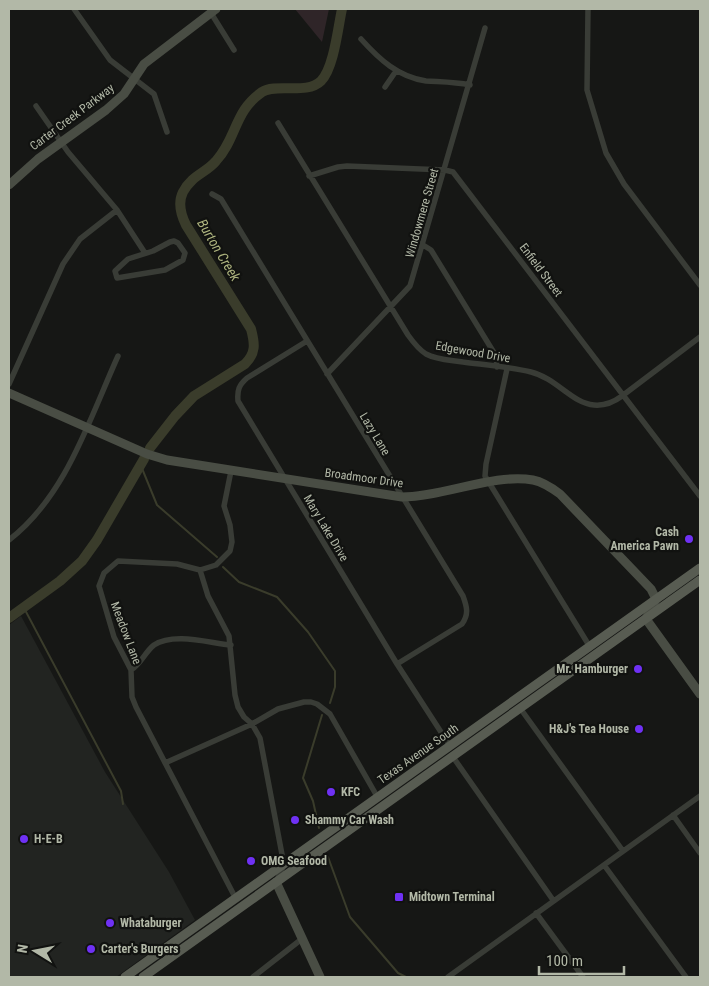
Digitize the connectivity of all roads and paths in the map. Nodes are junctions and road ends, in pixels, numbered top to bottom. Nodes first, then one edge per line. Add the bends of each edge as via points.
1 (74, 9) edge
2 (588, 9) edge
3 (213, 11) edge
4 (485, 28) dead end
5 (361, 39) dead end
6 (234, 50) dead end
7 (396, 71) junction
8 (134, 80) junction
9 (470, 85) junction
10 (385, 87) dead end
11 (36, 106) dead end
12 (278, 123) dead end
13 (167, 132) dead end
14 (62, 142) junction
15 (445, 170) junction
16 (310, 176) junction
17 (9, 185) edge
18 (212, 194) dead end
19 (117, 210) junction
20 (423, 245) junction
21 (145, 253) junction
22 (700, 285) edge
23 (391, 308) junction
24 (700, 337) edge
25 (307, 341) junction
26 (118, 356) dead end
27 (497, 367) junction
28 (507, 369) junction
29 (327, 374) junction
30 (9, 384) edge
31 (9, 393) edge
32 (622, 396) junction
33 (87, 427) junction
34 (230, 470) junction
35 (284, 479) junction
36 (488, 483) junction
37 (700, 496) edge
38 (402, 497) junction
39 (9, 540) edge
40 (700, 568) edge
41 (200, 570) junction
42 (700, 580) edge
43 (656, 599) junction
44 (646, 619) junction
45 (231, 645) junction
46 (590, 647) junction
47 (397, 664) junction
48 (130, 670) junction
49 (700, 694) edge
50 (504, 708) junction
51 (520, 708) junction
52 (252, 724) junction
53 (450, 746) junction
54 (453, 757) junction
55 (165, 764) junction
56 (700, 796) edge
57 (378, 798) junction
58 (673, 815) junction
59 (623, 850) junction
60 (700, 853) edge
61 (284, 865) junction
62 (604, 865) junction
63 (276, 882) junction
64 (236, 899) junction
65 (553, 900) junction
66 (536, 913) junction
67 (304, 938) junction
68 (125, 977) edge
69 (142, 977) edge
70 (252, 977) edge
71 (320, 977) edge
72 (449, 977) edge
73 (583, 977) edge
74 (686, 977) edge

1 - 8 street via 110,60
2 - 22 street via 588,90 606,153 624,184
3 - 6 street
3 - 8 street, Carter Creek Parkway via 144,64
4 - 9 street, Windowmere Street
5 - 7 street
7 - 9 street via 416,79
7 - 10 street
8 - 13 street via 154,94
8 - 14 street, Carter Creek Parkway via 106,110
9 - 15 street, Windowmere Street
11 - 14 street
12 - 16 street, Edgewood Drive
14 - 17 street, Carter Creek Parkway
14 - 19 street
15 - 16 street via 347,166
15 - 20 street, Windowmere Street
15 - 32 street, Enfield Street via 458,177
16 - 23 street, Edgewood Drive
18 - 25 street, Lazy Lane via 221,199
19 - 21 street
19 - 30 street via 80,239 63,264
20 - 23 street, Windowmere Street via 410,286
20 - 27 street via 431,250 496,356
21 - 21 street via 121,265 115,271 117,278 165,270 185,256 174,241
23 - 27 street, Edgewood Drive via 413,342 426,354
23 - 29 street, Windowmere Street
24 - 32 street, Edgewood Drive
25 - 29 street, Lazy Lane
25 - 35 street, Mary Lake Drive via 247,378 237,392 242,410
26 - 33 street
27 - 28 street, Edgewood Drive
28 - 32 street, Edgewood Drive via 545,376 576,399 594,406 614,402
28 - 36 street via 486,464
29 - 38 street, Lazy Lane
31 - 33 street, Broadmoor Drive
32 - 37 street, Enfield Street
33 - 34 street, Broadmoor Drive via 159,458
33 - 39 street via 66,472 41,508
34 - 35 street, Broadmoor Drive
34 - 41 street via 224,506 232,535 230,551 216,565
35 - 38 street, Broadmoor Drive
35 - 47 street, Mary Lake Drive
36 - 38 street, Broadmoor Drive via 428,496
36 - 43 street, Broadmoor Drive via 528,480 554,490 630,566
36 - 46 street
38 - 47 street, Lazy Lane via 463,596 467,614 462,624
40 - 43 main road, Texas Avenue South
41 - 45 street via 208,596
41 - 48 street, Meadow Lane via 177,564 124,560 113,564 104,573 100,594 114,637
42 - 44 main road, Texas Avenue South
43 - 44 street
43 - 46 main road, Texas Avenue South
44 - 49 street
44 - 51 main road, Texas Avenue South
45 - 48 street via 192,639 163,642 154,646 138,666
45 - 52 street via 235,695 244,717
46 - 50 main road, Texas Avenue South
47 - 53 street, Mary Lake Drive
48 - 55 street, Meadow Lane via 132,697
50 - 53 main road, Texas Avenue South
50 - 54 main road via 501,716 454,749
51 - 54 main road, Texas Avenue South
51 - 59 street
52 - 55 street
52 - 57 street via 278,709 304,702 317,704 330,714
52 - 61 street via 263,751
53 - 57 main road, Texas Avenue South
54 - 63 main road, Texas Avenue South
54 - 65 street
55 - 64 street, Meadow Lane
56 - 58 street
57 - 61 main road, Texas Avenue South
58 - 59 street
58 - 60 street
59 - 62 street
61 - 63 street
61 - 64 main road, Texas Avenue South
62 - 65 street
62 - 74 street
63 - 67 street
63 - 69 main road, Texas Avenue South
64 - 68 main road, Texas Avenue South
65 - 66 street
66 - 72 street
66 - 73 street
67 - 70 street
67 - 71 street

